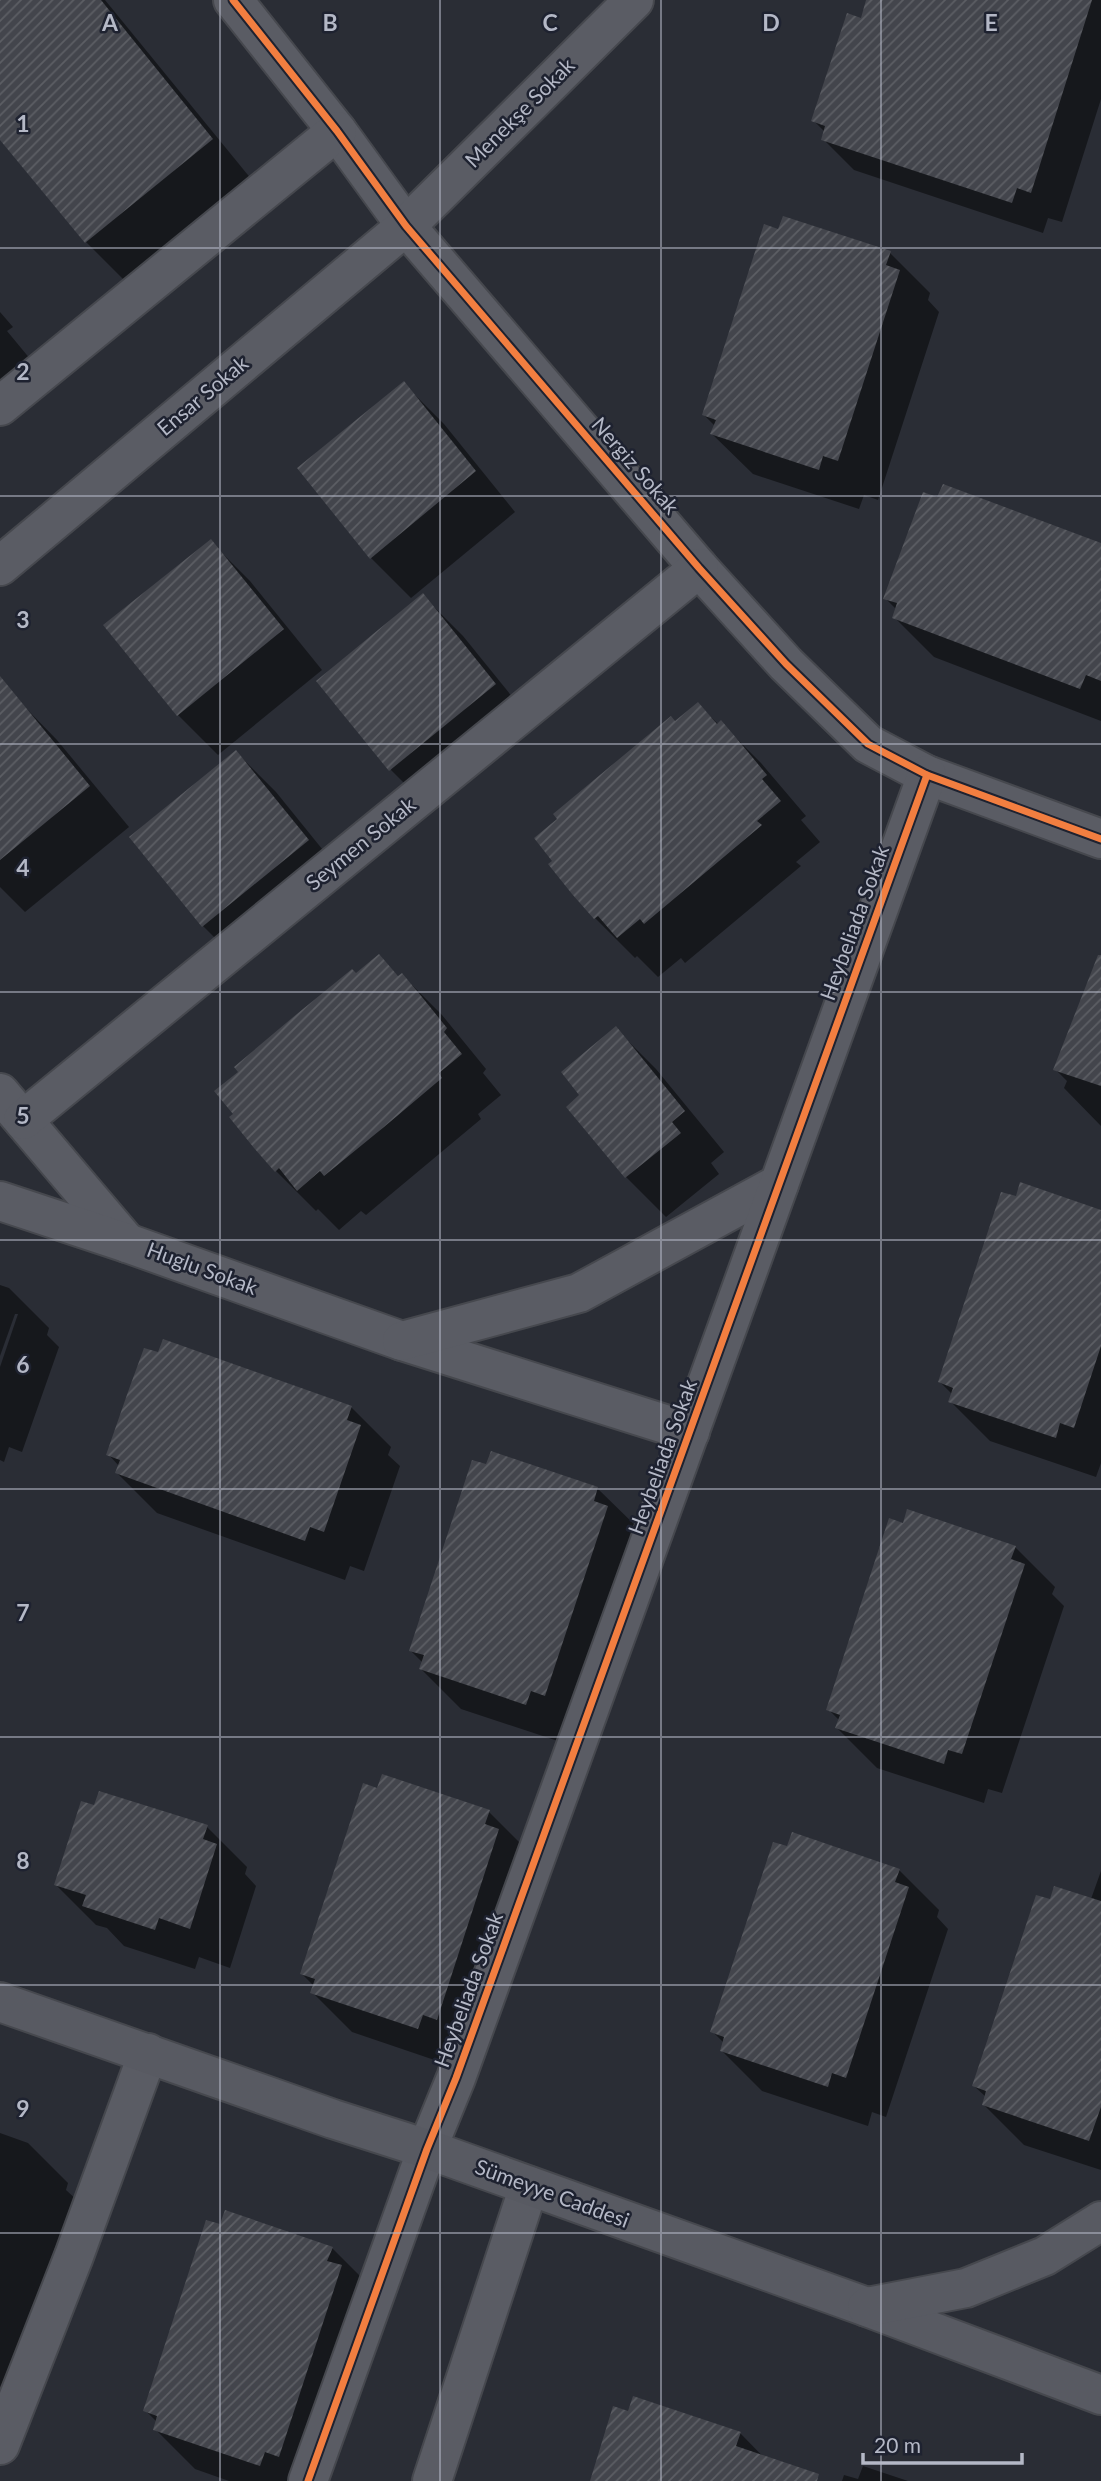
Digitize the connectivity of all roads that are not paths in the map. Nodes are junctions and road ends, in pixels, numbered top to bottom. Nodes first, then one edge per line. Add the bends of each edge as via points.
1 (233, 0) edge
2 (634, 0) edge
3 (337, 131) junction
4 (406, 226) junction
5 (0, 406) edge
6 (0, 566) edge
7 (699, 568) junction
8 (927, 775) junction
9 (1101, 839) edge
10 (12, 1107) edge
11 (779, 1184) junction
12 (0, 1201) edge
13 (127, 1242) junction
14 (402, 1341) junction
15 (691, 1432) junction
16 (0, 2002) edge
17 (148, 2053) junction
18 (427, 2149) junction
19 (529, 2186) junction
20 (1101, 2221) edge
21 (867, 2306) junction
22 (1101, 2395) edge
23 (0, 2445) edge
24 (308, 2481) edge
25 (432, 2481) edge

1 - 3 street, Nergiz Sokak
2 - 4 street, Menekşe Sokak
3 - 4 street, Nergiz Sokak
3 - 5 street
4 - 6 street, Ensar Sokak
4 - 7 street, Nergiz Sokak
7 - 8 street, Nergiz Sokak via 786,664 868,744
7 - 10 street, Seymen Sokak
8 - 9 street, Nergiz Sokak
8 - 11 street, Heybeliada Sokak
10 - 13 street
11 - 14 street via 579,1293
11 - 15 street, Heybeliada Sokak
12 - 13 street, Huglu Sokak
13 - 14 street, Huglu Sokak
14 - 15 street, Huglu Sokak
15 - 18 street, Heybeliada Sokak
16 - 17 street, Sümeyye Caddesi
17 - 18 street, Sümeyye Caddesi
17 - 23 street
18 - 19 street, Sümeyye Caddesi
18 - 24 street, Heybeliada Sokak
19 - 21 street, Sümeyye Caddesi
19 - 25 street
20 - 21 street via 1045,2256 966,2288
21 - 22 street, Sümeyye Caddesi

